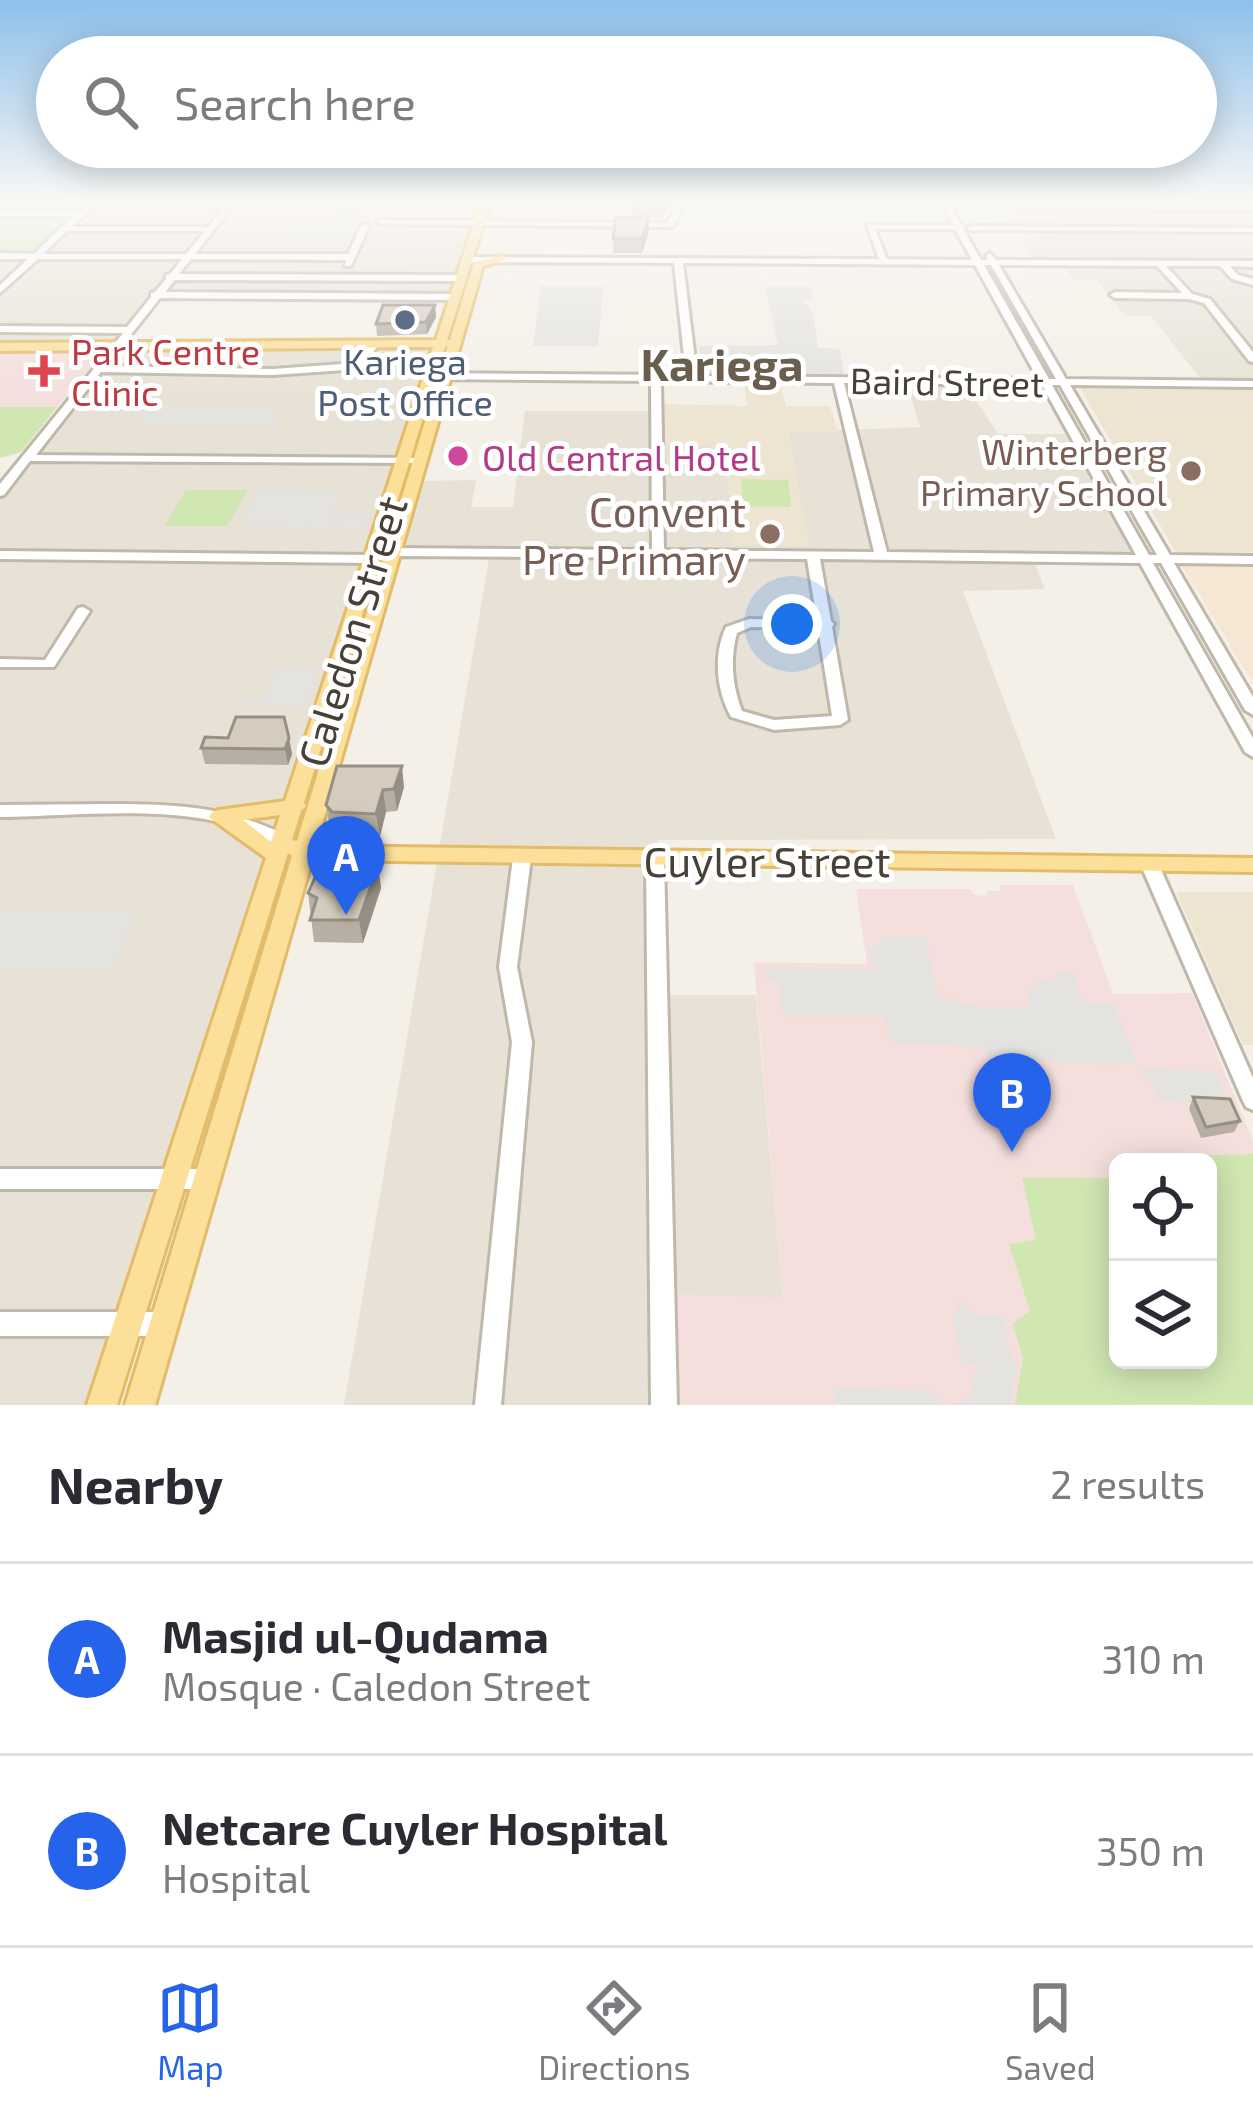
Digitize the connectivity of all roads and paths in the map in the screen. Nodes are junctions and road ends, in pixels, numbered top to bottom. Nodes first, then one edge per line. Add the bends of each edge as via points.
1 (27, 266) edge
2 (178, 266) edge
3 (348, 266) edge
4 (471, 266) edge
5 (474, 266) edge
6 (679, 266) edge
7 (989, 266) edge
8 (1161, 266) edge
9 (1225, 266) edge
10 (169, 277) junction
11 (341, 278) junction
12 (461, 278) junction
13 (1253, 282) edge
14 (0, 290) edge
15 (154, 295) junction
16 (1114, 296) dead end
17 (1189, 296) junction
18 (455, 297) junction
19 (0, 329) edge
20 (130, 330) junction
21 (121, 343) junction
22 (373, 345) junction
23 (438, 345) junction
24 (454, 345) junction
25 (0, 347) edge
26 (1253, 359) edge
27 (99, 369) junction
28 (426, 376) junction
29 (445, 376) junction
30 (656, 378) junction
31 (692, 379) junction
32 (838, 380) junction
33 (1055, 382) junction
34 (1253, 383) edge
35 (26, 460) junction
36 (412, 461) junction
37 (0, 464) edge
38 (0, 493) edge
39 (393, 552) junction
40 (0, 555) edge
41 (658, 555) junction
42 (813, 555) junction
43 (881, 555) junction
44 (1144, 557) junction
45 (371, 559) junction
46 (1166, 559) junction
47 (1253, 560) edge
48 (82, 611) dead end
49 (827, 624) junction
50 (0, 663) edge
51 (1253, 710) edge
52 (1253, 752) edge
53 (296, 806) junction
54 (0, 812) edge
55 (223, 818) junction
56 (289, 850) junction
57 (522, 858) junction
58 (656, 859) junction
59 (1149, 863) junction
60 (1253, 866) edge
61 (1253, 1101) edge
62 (0, 1179) edge
63 (207, 1179) junction
64 (170, 1180) junction
65 (0, 1324) edge
66 (128, 1324) junction
67 (164, 1324) junction
68 (103, 1405) edge
69 (140, 1405) edge
70 (488, 1405) edge
71 (664, 1405) edge

1 - 14 street
2 - 10 street
3 - 11 street
4 - 12 main road, Caledon Street
5 - 24 main road, Caledon Street
6 - 31 street
7 - 33 street
8 - 17 street
9 - 13 street
10 - 11 street
10 - 15 street
11 - 12 street
12 - 18 main road, Caledon Street
15 - 18 street
15 - 20 street
16 - 17 street
17 - 26 street via 1207,301
18 - 23 main road, Caledon Street
19 - 20 street
20 - 21 street
21 - 22 main road
21 - 25 main road
21 - 27 street
22 - 23 main road
22 - 27 street via 361,366
23 - 24 main road
23 - 28 main road, Caledon Street
24 - 29 main road, Caledon Street
27 - 35 street
28 - 29 street, Baird Street
28 - 36 main road, Caledon Street
29 - 30 street, Baird Street
29 - 36 main road, Caledon Street
30 - 31 street, Baird Street
30 - 41 street
31 - 32 street, Baird Street
32 - 33 street, Baird Street
32 - 43 street
33 - 34 street, Baird Street
33 - 44 street
33 - 46 street
35 - 36 street
35 - 37 street
35 - 38 street
36 - 39 main road, Caledon Street
36 - 45 main road, Caledon Street
39 - 41 street
39 - 45 street
39 - 56 main road, Caledon Street
40 - 45 street
41 - 42 street
42 - 43 street
42 - 49 street
43 - 44 street
44 - 46 street
44 - 52 street
45 - 53 main road, Caledon Street
46 - 47 street
46 - 51 street
48 - 50 street via 50,664
49 - 49 street via 731,630 736,714 759,724 838,722
53 - 55 main road
53 - 56 main road, Caledon Street
54 - 55 street
55 - 56 main road
56 - 57 main road, Cuyler Street
56 - 63 main road, Caledon Street
56 - 64 main road, Caledon Street
57 - 58 main road, Cuyler Street
57 - 70 street via 508,971 522,1042
58 - 59 main road, Cuyler Street
58 - 71 street
59 - 60 main road, Cuyler Street
59 - 61 street
62 - 64 street
63 - 64 street
63 - 67 main road, Caledon Street
64 - 66 main road, Caledon Street
65 - 66 street
66 - 67 street
66 - 68 main road, Caledon Street
67 - 69 main road, Caledon Street

